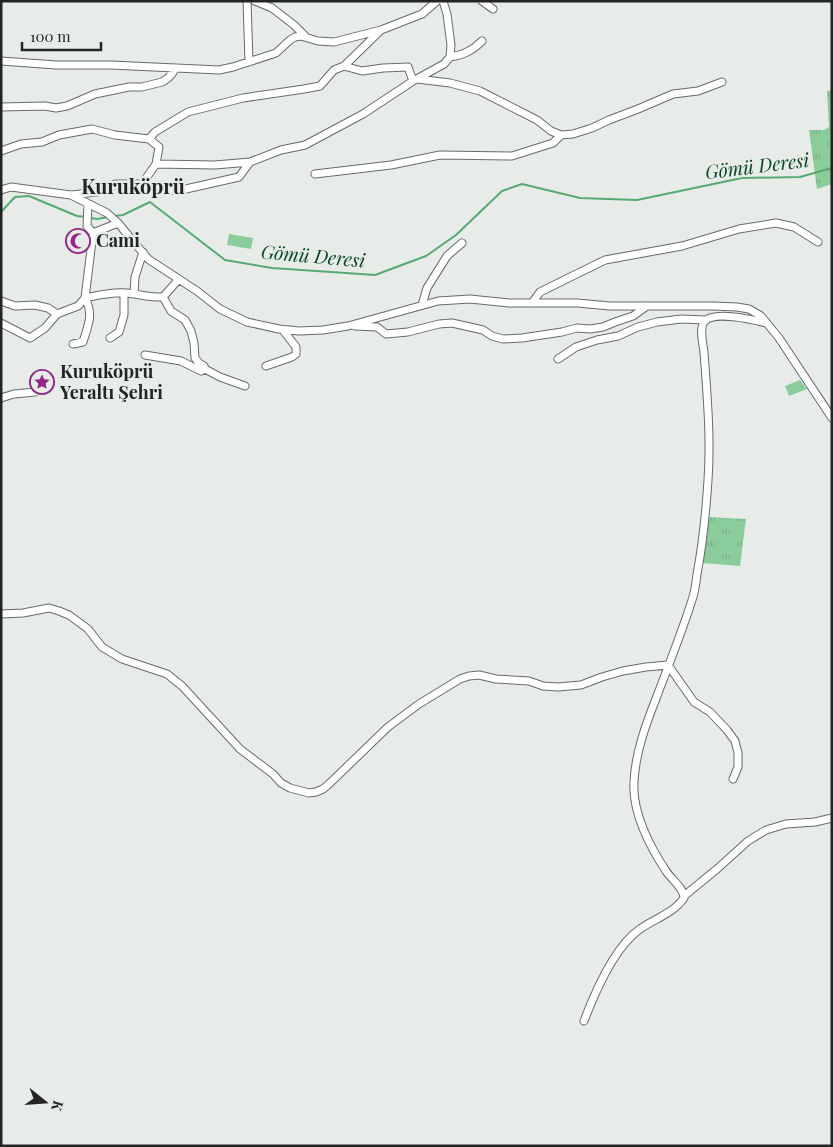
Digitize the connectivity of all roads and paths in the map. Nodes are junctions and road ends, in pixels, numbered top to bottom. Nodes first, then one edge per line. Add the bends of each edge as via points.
1 (246, 1) edge
2 (254, 1) edge
3 (437, 1) edge
4 (444, 1) edge
5 (482, 1) edge
6 (493, 9) dead end
7 (381, 30) junction
8 (306, 37) junction
9 (482, 41) dead end
10 (450, 57) junction
11 (1, 61) edge
12 (249, 62) junction
13 (344, 66) junction
14 (175, 68) junction
15 (415, 80) junction
16 (722, 82) dead end
17 (1, 107) edge
18 (561, 135) junction
19 (150, 139) junction
20 (1, 151) edge
21 (250, 162) junction
22 (156, 164) junction
23 (315, 174) dead end
24 (142, 184) junction
25 (1, 190) edge
26 (71, 195) junction
27 (88, 204) junction
28 (118, 223) junction
29 (93, 233) junction
30 (462, 242) dead end
31 (818, 242) dead end
32 (143, 252) junction
33 (179, 279) junction
34 (124, 293) junction
35 (134, 294) junction
36 (163, 297) junction
37 (85, 298) junction
38 (1, 301) edge
39 (532, 303) junction
40 (422, 305) junction
41 (648, 306) junction
42 (57, 314) junction
43 (706, 320) junction
44 (1, 323) edge
45 (766, 323) junction
46 (348, 326) junction
47 (283, 330) junction
48 (110, 338) dead end
49 (73, 344) dead end
50 (145, 355) dead end
51 (558, 359) dead end
52 (266, 366) dead end
53 (204, 369) junction
54 (245, 386) dead end
55 (35, 392) dead end
56 (1, 398) edge
57 (832, 418) edge
58 (1, 614) edge
59 (668, 665) junction
60 (733, 779) dead end
61 (832, 818) edge
62 (684, 896) junction
63 (584, 1021) dead end

1 - 12 street
2 - 8 street via 272,8
3 - 7 street via 422,14
4 - 10 street
5 - 6 street
7 - 8 street via 334,42
7 - 13 street
8 - 12 street via 295,37 276,53
9 - 10 street via 473,50
10 - 15 street via 444,64
11 - 14 street
12 - 14 street via 219,70
13 - 15 street via 362,71 408,67
13 - 19 street via 334,70 320,86 243,98 188,112 155,132
14 - 17 street via 162,82 95,94 67,106
15 - 18 street via 450,83 480,91
15 - 21 street via 363,114 305,145
16 - 18 street via 698,92 673,94 592,128
18 - 23 street via 553,143 512,156 440,155 391,165
19 - 20 street via 92,129
19 - 22 street via 159,147
21 - 22 street
21 - 24 street via 239,178 177,191
22 - 24 street
24 - 26 street via 115,184 104,191
25 - 26 street via 11,187
26 - 27 street
27 - 28 street via 107,213
27 - 29 street via 87,226
28 - 29 street
28 - 32 street
29 - 37 street
30 - 40 street via 447,256 427,288
31 - 39 street via 794,227 776,223 739,229 682,246 605,260 540,292
32 - 33 street via 148,259
32 - 35 street via 135,277
33 - 36 street
33 - 47 street via 220,309 247,322
34 - 35 street
34 - 37 street
34 - 48 street via 124,315 119,332
35 - 36 street
36 - 53 street via 171,311 185,320 191,331 195,358
37 - 42 street via 78,306
37 - 49 street via 90,307 90,318 83,342
38 - 42 street via 15,306 48,308
39 - 40 street via 470,299
39 - 41 street
40 - 46 street
41 - 45 street via 737,307 749,309
41 - 46 street via 633,316 603,327 577,328 522,338 503,339 452,323 386,334 377,327
42 - 44 street via 30,338
43 - 45 street via 734,316
43 - 51 street via 681,318 638,327 576,347
43 - 59 street via 702,337 708,434 705,519 693,599
45 - 57 street
46 - 47 street
47 - 52 street via 296,347 296,354
50 - 53 street
53 - 54 street
55 - 56 street
58 - 59 street via 49,608 69,615 88,629 102,647 122,659 167,674 240,749 281,783 309,792 323,789 388,728 460,679 479,676 558,687 581,685 623,671
59 - 60 street via 694,702 710,712 735,741 738,767
59 - 62 street via 638,753 635,806 653,848
61 - 62 street via 766,830 748,841
62 - 63 street via 674,909 638,930 622,946

